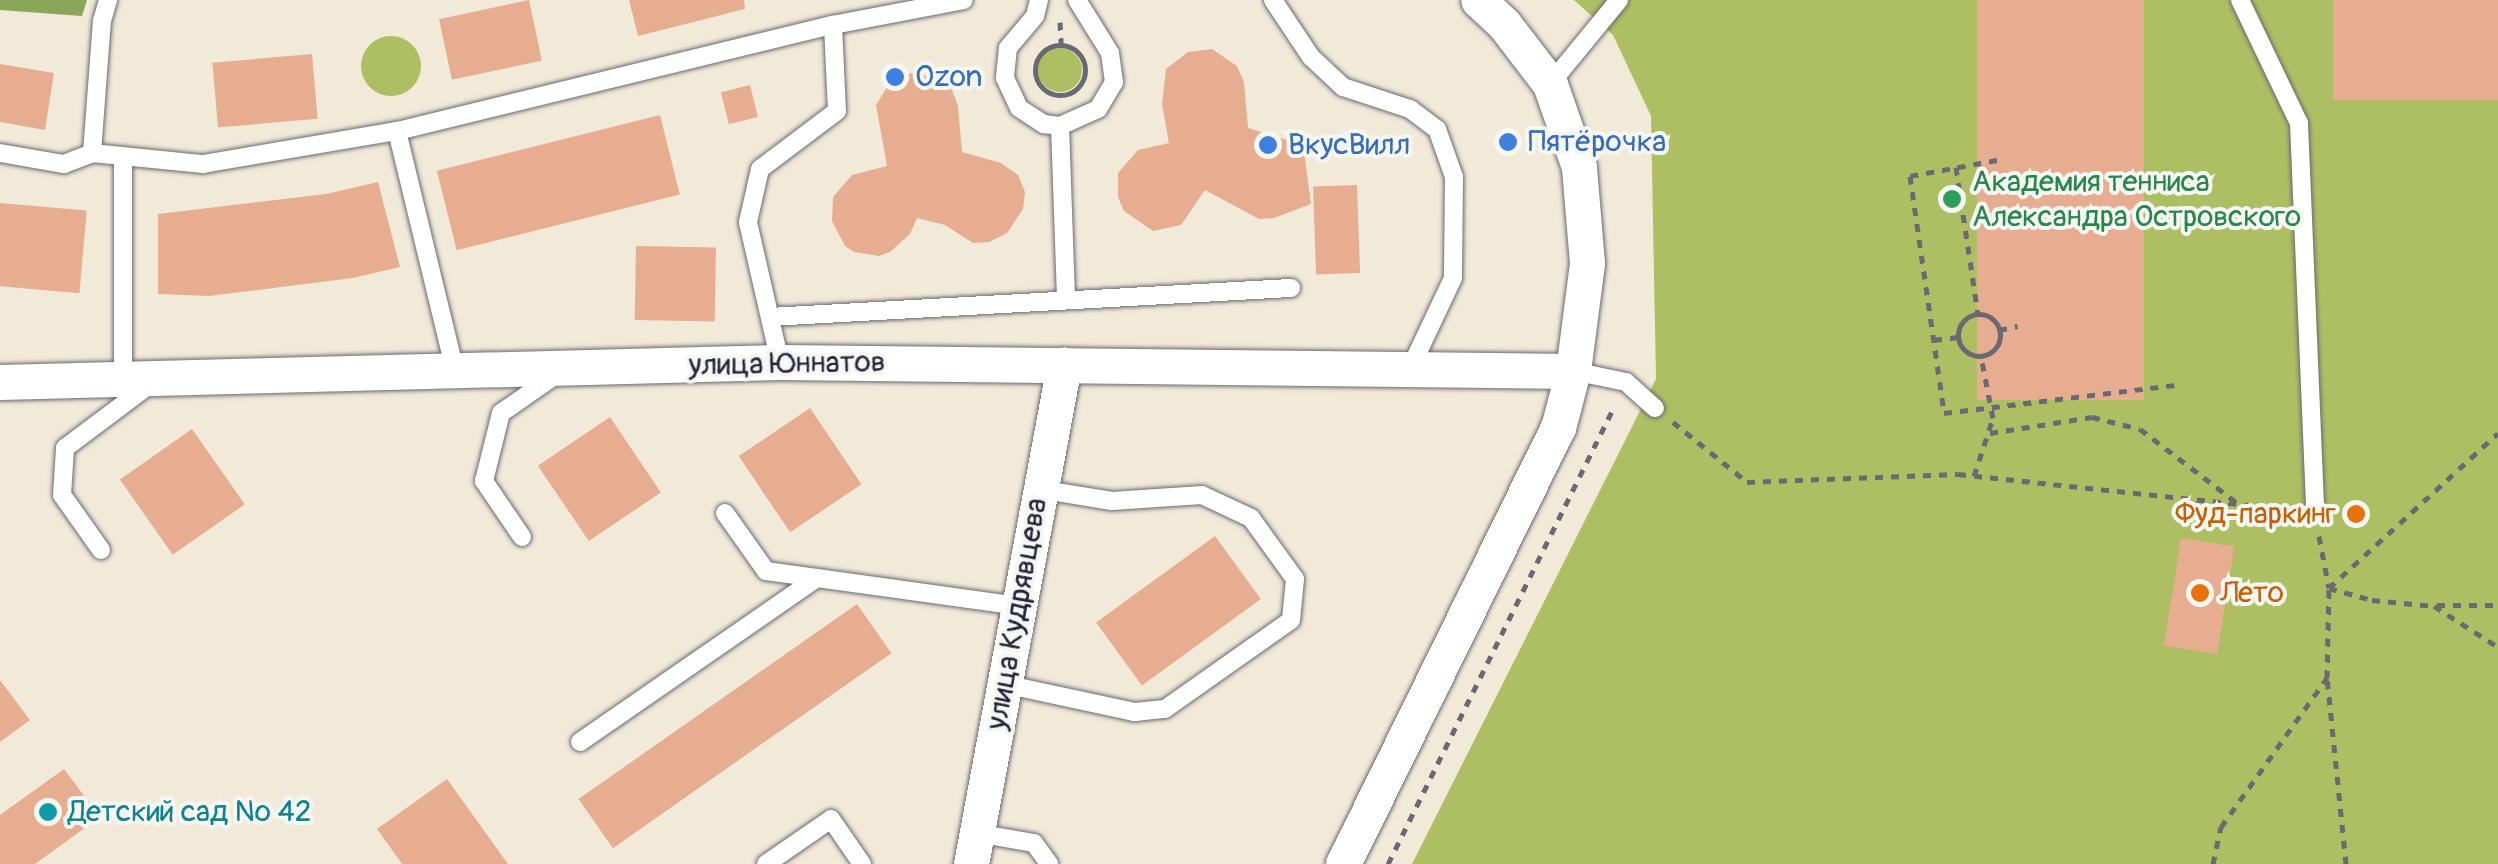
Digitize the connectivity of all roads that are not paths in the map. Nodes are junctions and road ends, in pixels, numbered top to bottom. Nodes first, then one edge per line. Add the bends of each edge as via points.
1 (108, 0) edge
2 (964, 0) edge
3 (1039, 0) edge
4 (1077, 0) edge
5 (1273, 0) edge
6 (1478, 0) edge
7 (1620, 0) edge
8 (2240, 0) edge
9 (832, 25) junction
10 (1550, 84) junction
11 (1060, 126) junction
12 (397, 130) junction
13 (0, 153) edge
14 (92, 153) junction
15 (123, 156) junction
16 (1291, 288) dead end
17 (1066, 298) junction
18 (770, 316) junction
19 (780, 362) junction
20 (1064, 365) junction
21 (1411, 367) junction
22 (566, 368) junction
23 (1573, 370) junction
24 (455, 371) junction
25 (141, 379) junction
26 (0, 382) edge
27 (1655, 408) road end
28 (1039, 490) junction
29 (2315, 512) road end
30 (725, 513) dead end
31 (522, 537) dead end
32 (100, 550) dead end
33 (817, 578) junction
34 (1018, 606) junction
35 (1004, 684) junction
36 (580, 742) dead end
37 (974, 848) edge
38 (766, 864) edge
39 (862, 864) edge
40 (1049, 864) edge
41 (1344, 864) edge

1 - 14 lane
2 - 9 lane
3 - 11 lane via 1035,16 1008,48 1006,78 1019,108
4 - 11 lane via 1110,52 1114,82 1098,110
5 - 21 lane via 1312,57 1343,87 1410,109 1438,129 1454,177 1453,278
6 - 10 street
7 - 10 lane
8 - 29 lane via 2299,123
9 - 12 lane
9 - 18 lane via 837,110 760,169 748,222
10 - 23 street via 1579,167 1586,244
11 - 17 lane
12 - 15 lane via 203,164
12 - 24 lane
13 - 14 lane via 64,164
14 - 15 lane
15 - 25 lane
16 - 17 lane
17 - 18 lane
18 - 19 lane
19 - 20 street, улица Юннатов
19 - 22 street, улица Юннатов
20 - 21 street, улица Юннатов
20 - 28 street, улица Кудрявцева
21 - 23 street, улица Юннатов
22 - 24 street, улица Юннатов
22 - 31 lane via 501,414 484,481
23 - 27 lane via 1626,382
23 - 41 street via 1558,428
24 - 25 street, улица Юннатов
25 - 26 street, улица Юннатов
25 - 32 lane via 65,448 62,495
28 - 34 street, улица Кудрявцева
28 - 35 lane via 1112,501 1202,496 1251,518 1294,579 1290,620 1165,709 1135,712
30 - 33 lane via 766,571
33 - 34 lane
33 - 36 lane
34 - 35 street, улица Кудрявцева
35 - 37 street, улица Кудрявцева
37 - 40 lane via 1034,843
38 - 39 lane via 831,819

